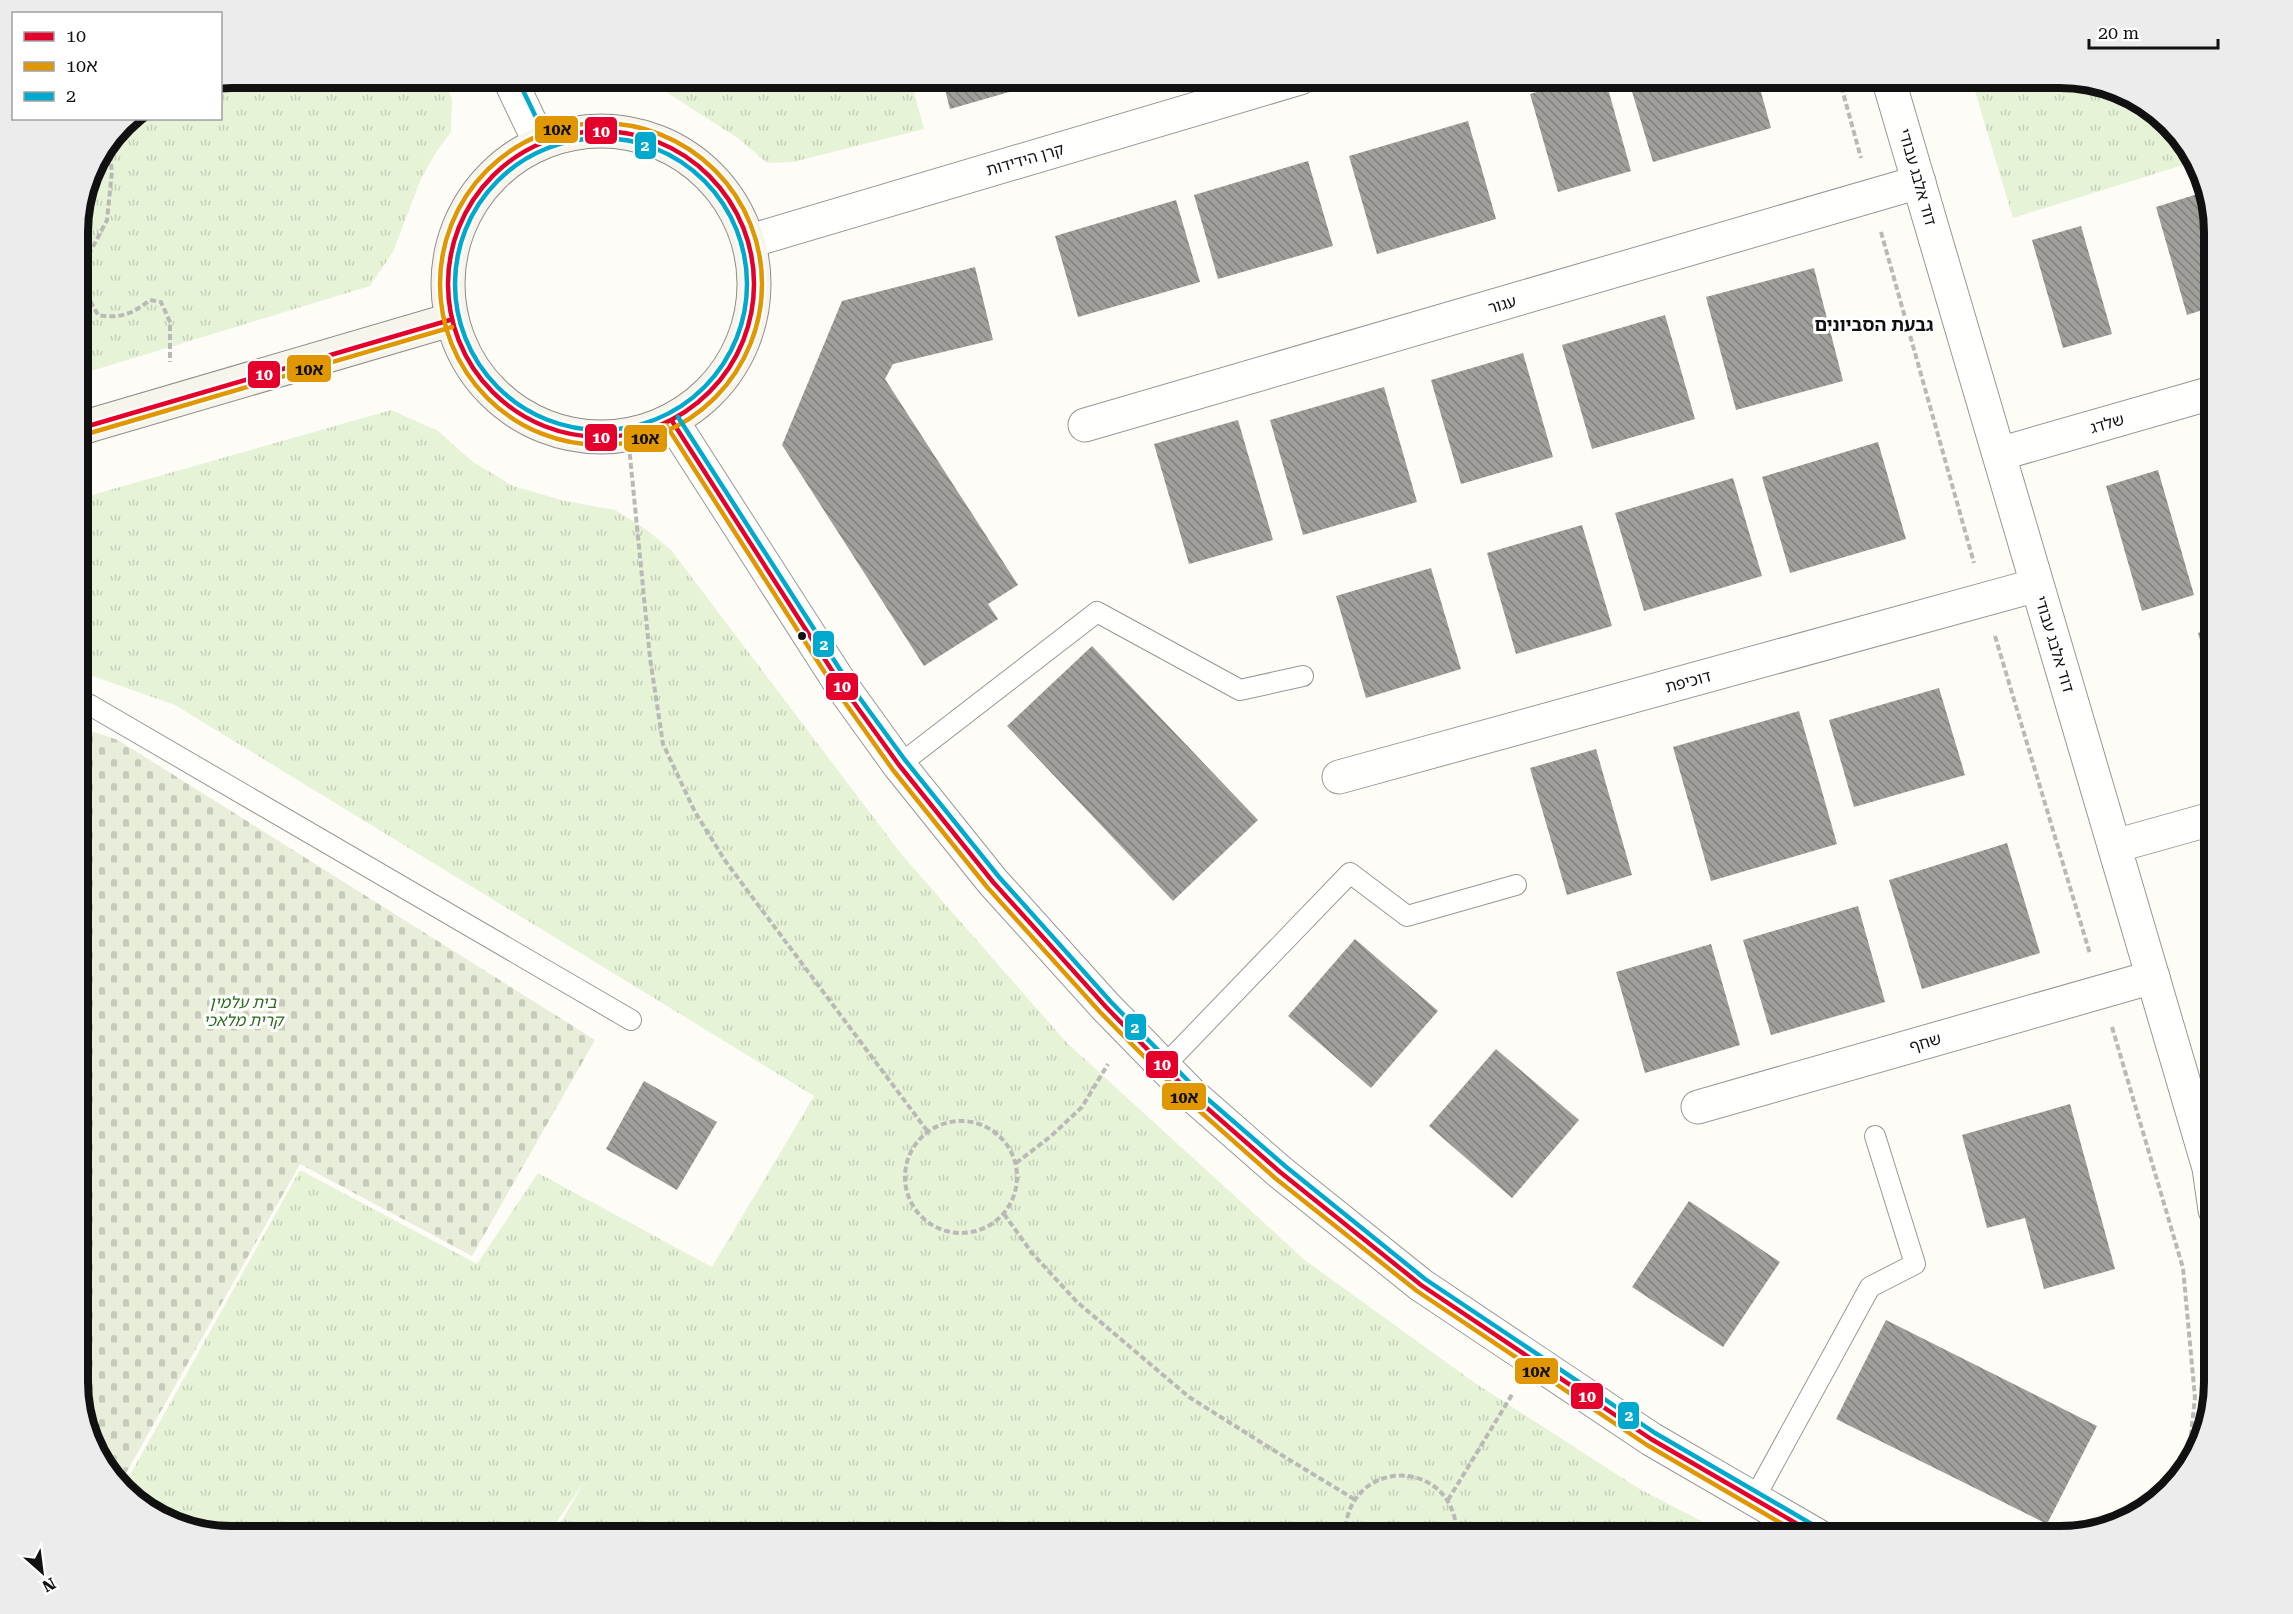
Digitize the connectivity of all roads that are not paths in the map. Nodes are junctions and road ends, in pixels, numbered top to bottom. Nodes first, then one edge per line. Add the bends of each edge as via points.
1 (1265, 88) edge
2 (1891, 88) edge
3 (514, 89) edge
4 (540, 143) junction
5 (1919, 182) junction
6 (750, 241) junction
7 (450, 320) junction
8 (2204, 395) edge
9 (672, 421) junction
10 (1085, 425) dead end
11 (89, 426) edge
12 (1999, 454) junction
13 (2037, 585) junction
14 (1303, 676) dead end
15 (89, 705) edge
16 (898, 765) junction
17 (1339, 777) dead end
18 (2204, 821) edge
19 (2115, 846) junction
20 (1516, 885) dead end
21 (2153, 977) junction
22 (632, 1020) dead end
23 (1164, 1066) junction
24 (1698, 1107) dead end
25 (1875, 1136) dead end
26 (2204, 1151) edge
27 (1754, 1499) junction
28 (1801, 1526) edge

1 - 6 street, קרן הידידות
2 - 5 street, דוד אלבג עבודי
3 - 4 street
4 - 6 street via 590,130 642,135 690,157 728,194
4 - 7 street via 495,172 463,216 447,267
5 - 10 street, עגור
5 - 12 street, דוד אלבג עבודי
6 - 9 street via 756,283 750,325 734,364 707,396
7 - 9 street via 468,363 498,399 537,424 582,437 628,436
7 - 11 street
8 - 12 street, שלדג
9 - 16 street via 842,686
12 - 13 street, דוד אלבג עבודי
13 - 17 street, דוכיפת
13 - 19 street, דוד אלבג עבודי
14 - 16 lane via 1240,690 1096,612
15 - 22 lane
16 - 23 street via 993,882
18 - 19 street
19 - 21 street, דוד אלבג עבודי
20 - 23 lane via 1407,916 1350,873
21 - 24 street, שחף
21 - 26 street, דוד אלבג עבודי
23 - 27 street via 1280,1172 1404,1271 1652,1439
25 - 27 lane via 1915,1264 1870,1287
27 - 28 street

